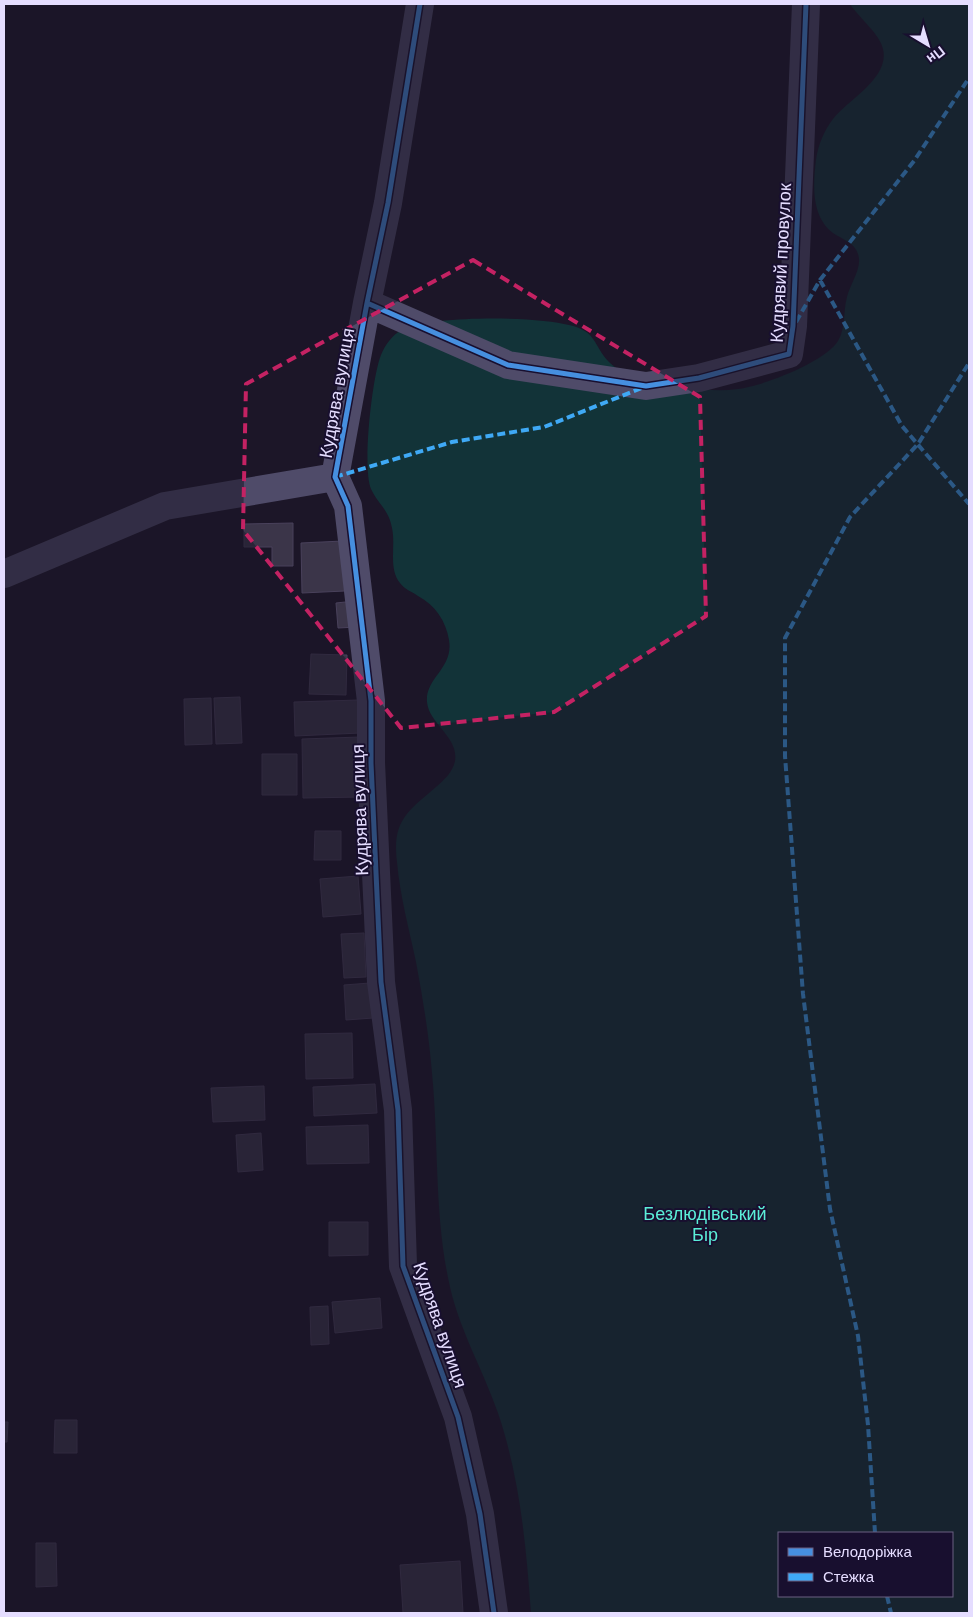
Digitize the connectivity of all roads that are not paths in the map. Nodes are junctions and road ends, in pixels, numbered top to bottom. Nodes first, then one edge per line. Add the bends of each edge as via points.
1 (420, 4) edge
2 (806, 4) edge
3 (367, 303) junction
4 (335, 477) junction
5 (4, 574) edge
6 (494, 1613) edge

1 - 3 street, Кудрява вулиця via 388,203
2 - 3 street, Кудрявий провулок via 794,326 789,354 699,378 646,386 508,365
3 - 4 street, Кудрява вулиця
4 - 5 street via 165,506
4 - 6 street, Кудрява вулиця via 348,506 371,701 381,982 398,1110 403,1266 458,1417 480,1514

